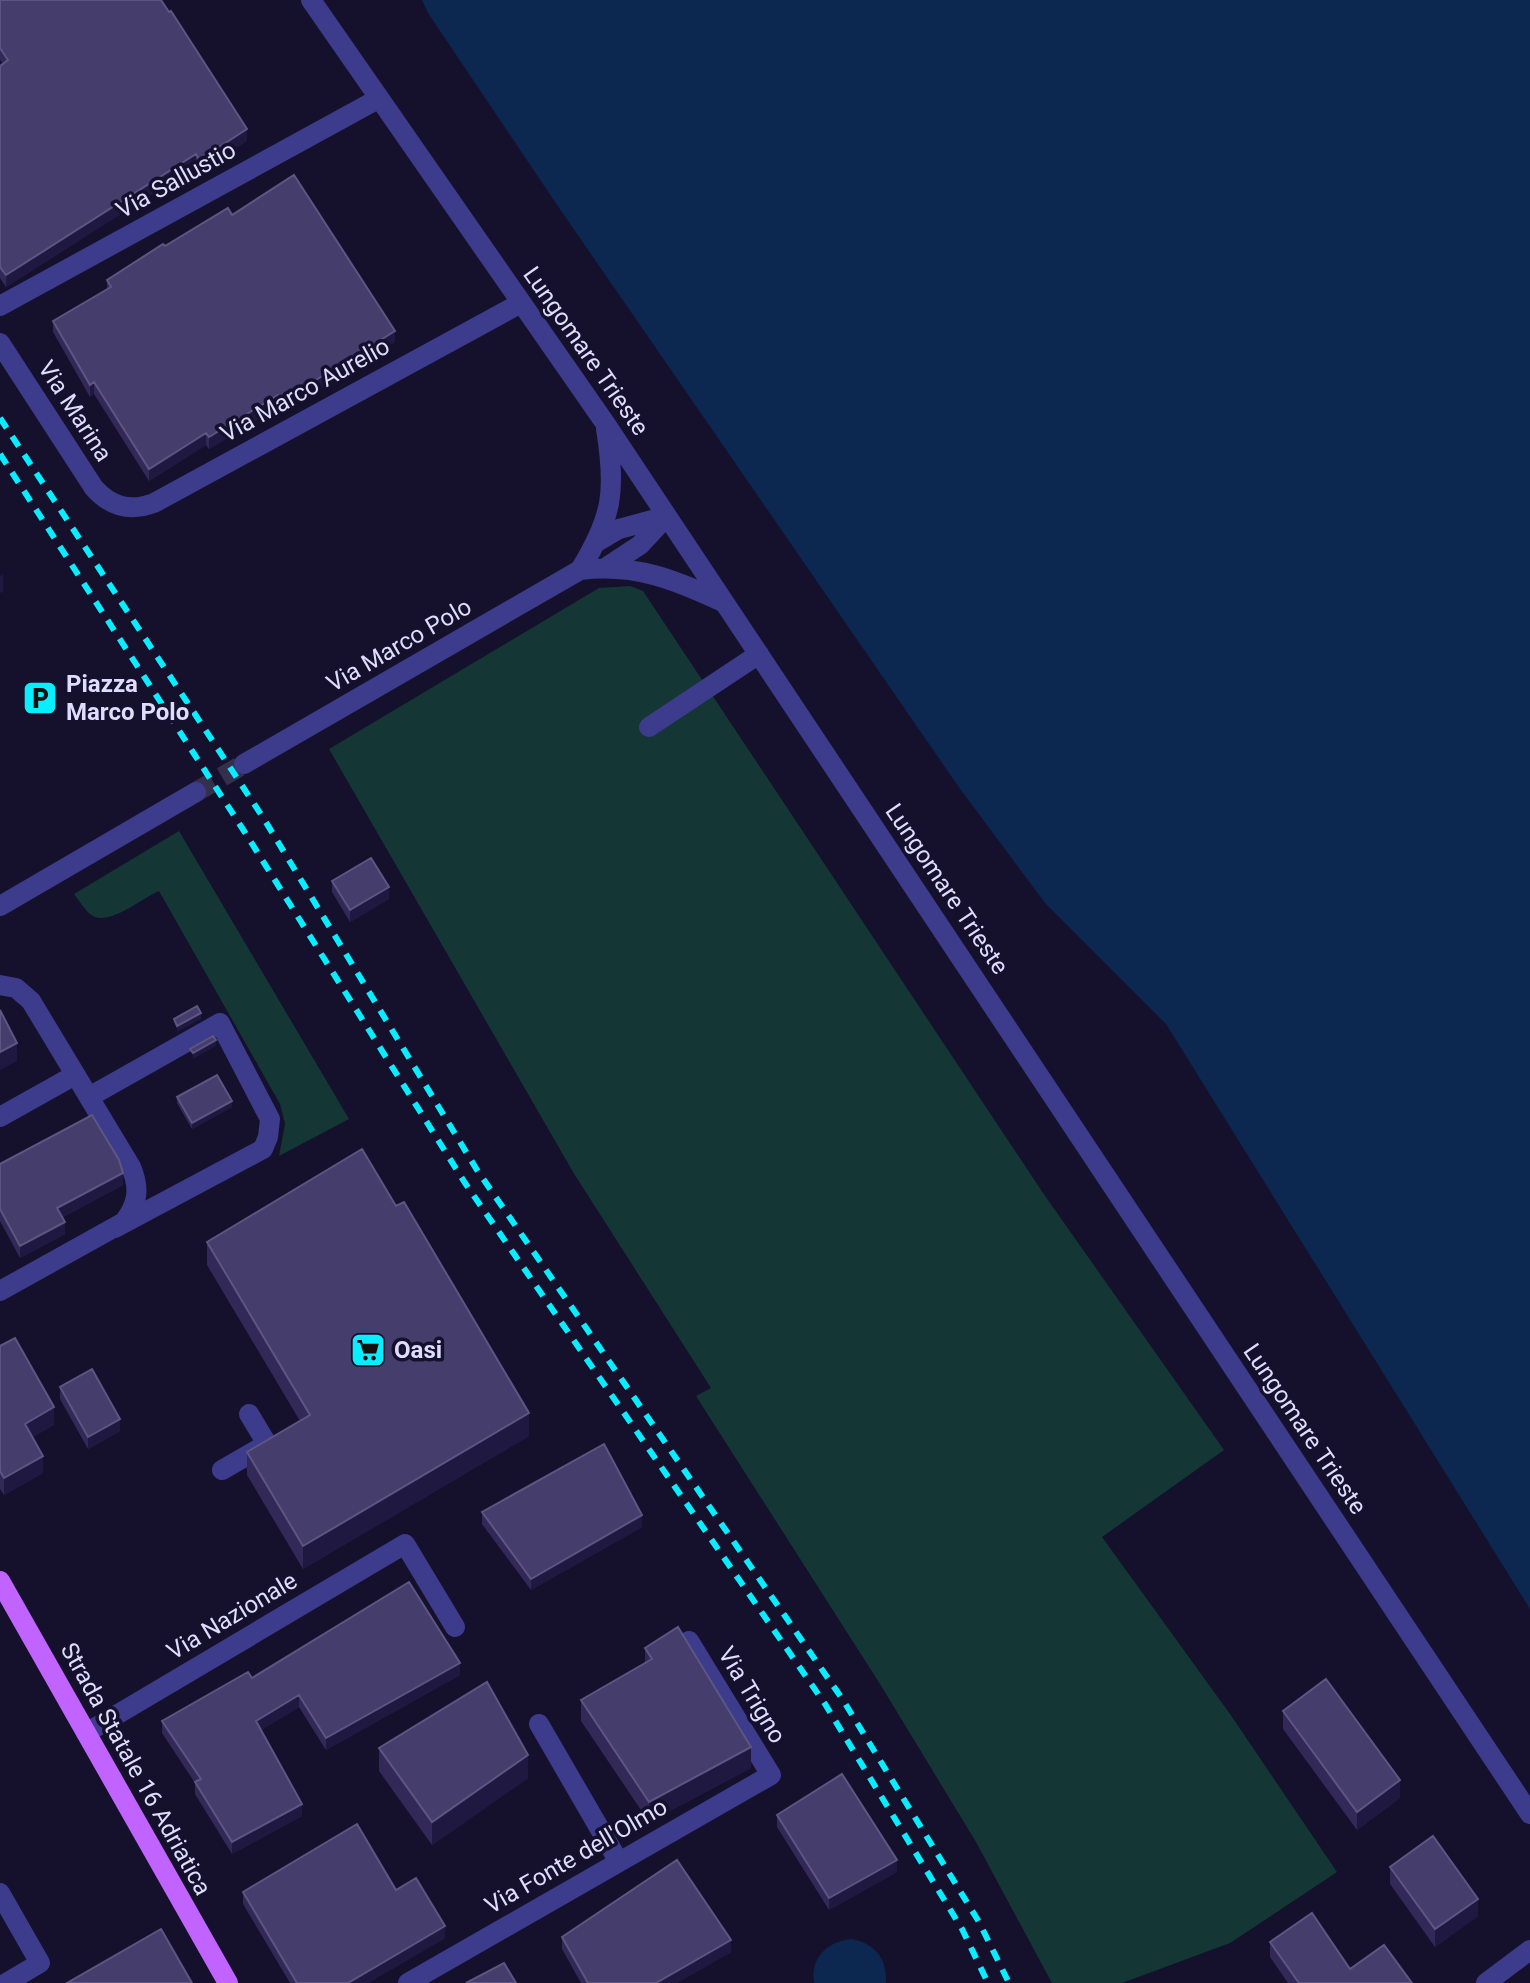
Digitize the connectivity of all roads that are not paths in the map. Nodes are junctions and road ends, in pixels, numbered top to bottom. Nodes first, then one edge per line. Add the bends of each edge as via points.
1 (311, 0) edge
2 (378, 99) junction
3 (521, 303) junction
4 (0, 306) edge
5 (0, 343) edge
6 (605, 423) junction
7 (111, 503) joint
8 (667, 516) junction
9 (597, 542) junction
10 (608, 566) junction
11 (580, 570) junction
12 (725, 603) junction
13 (759, 654) junction
14 (649, 727) dead end
15 (244, 764) tunnel mouth
16 (196, 792) tunnel mouth
17 (0, 906) edge
18 (0, 985) edge
19 (75, 1075) junction
20 (89, 1097) junction
21 (0, 1117) edge
22 (115, 1228) junction
23 (0, 1291) edge
24 (249, 1414) dead end
25 (222, 1470) dead end
26 (0, 1581) edge
27 (455, 1627) dead end
28 (689, 1641) edge
29 (539, 1724) dead end
30 (86, 1733) junction
31 (771, 1775) joint
32 (1530, 1814) edge
33 (619, 1862) junction
34 (0, 1893) edge
35 (1530, 1950) edge
36 (0, 1976) edge
37 (5, 1983) edge
38 (228, 1983) edge
39 (408, 1983) edge
40 (1486, 1983) edge

1 - 2 street, Lungomare Trieste
2 - 3 street, Lungomare Trieste
2 - 4 street, Via Sallustio
3 - 6 street, Lungomare Trieste
3 - 7 street, Via Marco Aurelio via 154,503 133,508
5 - 7 street, Via Marina via 91,484
6 - 8 street, Lungomare Trieste
6 - 9 street, Via Marco Polo via 613,485
8 - 9 street via 619,529
8 - 10 street, Via Marco Polo via 640,545
8 - 12 street, Lungomare Trieste
9 - 11 street, Via Marco Polo
10 - 11 street, Via Marco Polo
10 - 12 street, Via Marco Polo via 669,578
11 - 15 street, Via Marco Polo
12 - 13 street, Lungomare Trieste
13 - 14 street
13 - 32 street, Lungomare Trieste
16 - 17 street
18 - 19 street via 26,995
19 - 20 street
19 - 21 street
20 - 22 street via 135,1177 132,1212
20 - 22 street via 220,1023 270,1119 263,1149
22 - 23 street
24 - 25 street via 267,1444
26 - 30 main road, Strada Statale 16 Adriatica
27 - 30 street, Via Nazionale via 405,1544
28 - 31 street, Via Trigno
29 - 33 street
30 - 38 main road, Strada Statale 16 Adriatica
31 - 33 street, Via Fonte dell'Olmo
33 - 39 street, Via Fonte dell'Olmo
34 - 37 street via 40,1963
35 - 40 street
36 - 37 street

